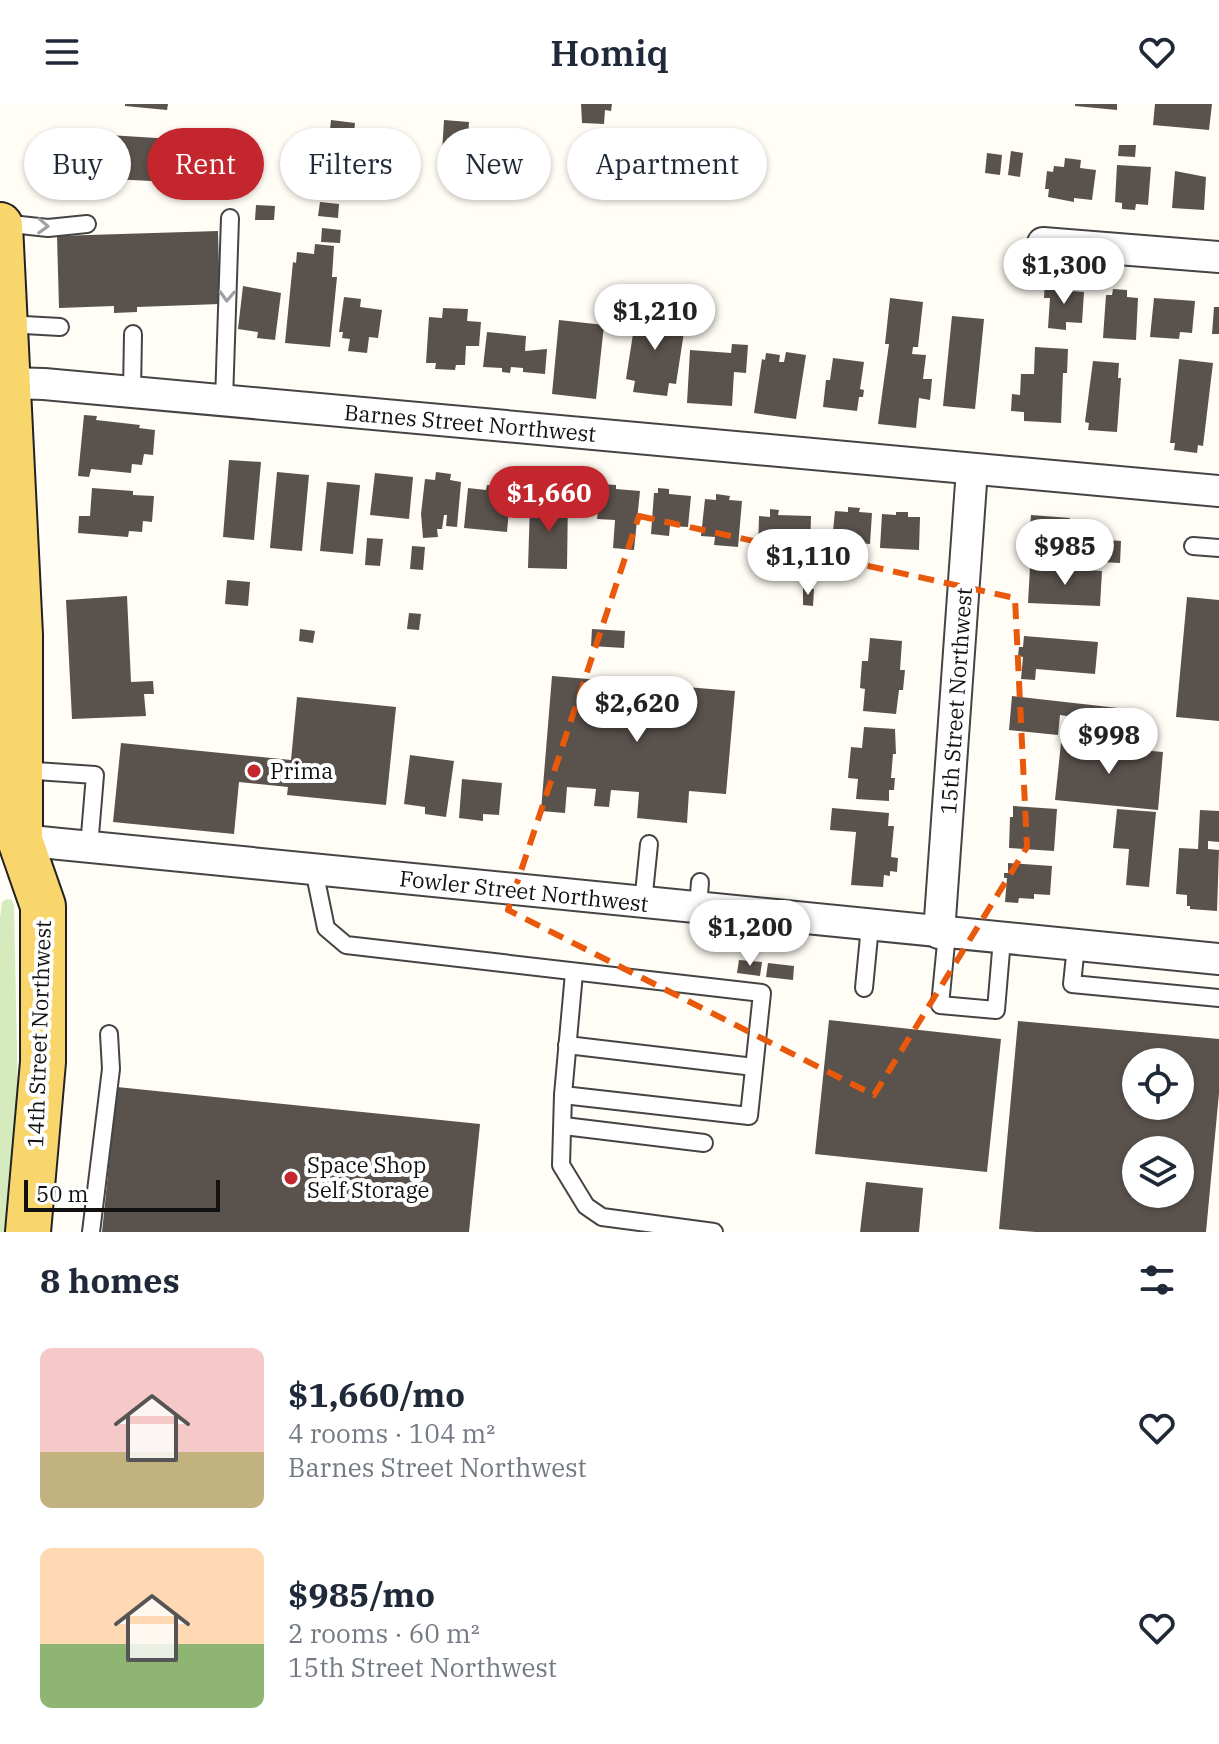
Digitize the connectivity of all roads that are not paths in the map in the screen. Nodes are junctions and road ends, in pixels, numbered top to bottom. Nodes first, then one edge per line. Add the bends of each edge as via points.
1 (230, 218) dead end
2 (0, 224) edge
3 (87, 224) dead end
4 (1043, 243) dead end
5 (1219, 257) edge
6 (5, 324) junction
7 (60, 327) dead end
8 (133, 334) dead end
9 (8, 383) junction
10 (132, 392) junction
11 (224, 401) junction
12 (972, 469) junction
13 (1219, 491) edge
14 (1193, 546) dead end
15 (1219, 548) edge
16 (20, 769) junction
17 (649, 844) dead end
18 (89, 847) junction
19 (10, 858) edge
20 (314, 870) junction
21 (643, 903) junction
22 (870, 926) junction
23 (943, 933) junction
24 (1002, 939) junction
25 (1076, 946) junction
26 (1219, 959) edge
27 (574, 973) junction
28 (864, 988) dead end
29 (1219, 998) edge
30 (109, 1034) dead end
31 (567, 1045) junction
32 (754, 1067) junction
33 (563, 1095) junction
34 (564, 1126) junction
35 (704, 1143) dead end
36 (28, 1232) edge
37 (91, 1232) edge
38 (714, 1232) edge

1 -> 11 lane
2 -> 3 lane
2 - 6 main road, 14th Street Northwest
4 - 5 street
6 - 7 lane
6 - 9 main road, 14th Street Northwest
8 - 10 lane
9 - 10 street, Barnes Street Northwest
9 - 16 main road, 14th Street Northwest via 20,635
10 - 11 street, Barnes Street Northwest
11 - 12 street, Barnes Street Northwest
12 - 13 street, Barnes Street Northwest
12 - 23 street, 15th Street Northwest
14 - 15 lane
16 - 18 lane via 95,775
16 - 19 main road, 14th Street Northwest
17 - 21 lane
18 - 19 street, Fowler Street Northwest
18 - 20 street, Fowler Street Northwest
19 - 36 main road, 14th Street Northwest via 43,906 43,1062
20 - 21 street, Fowler Street Northwest
20 - 27 lane via 326,928 346,945
21 - 22 street, Fowler Street Northwest via 699,895
22 - 23 street, Fowler Street Northwest
22 - 28 lane
23 - 24 street, Fowler Street Northwest
23 - 24 lane via 940,1005 996,1010
24 - 25 street, Fowler Street Northwest
25 - 26 street, Fowler Street Northwest
25 - 29 lane via 1072,984
27 - 31 lane
27 - 32 lane via 762,993
30 - 37 lane via 111,1069
31 - 32 lane
31 - 33 lane
32 - 33 lane via 749,1116
33 - 34 lane
34 - 35 lane
34 - 38 lane via 561,1165 586,1206 602,1217

